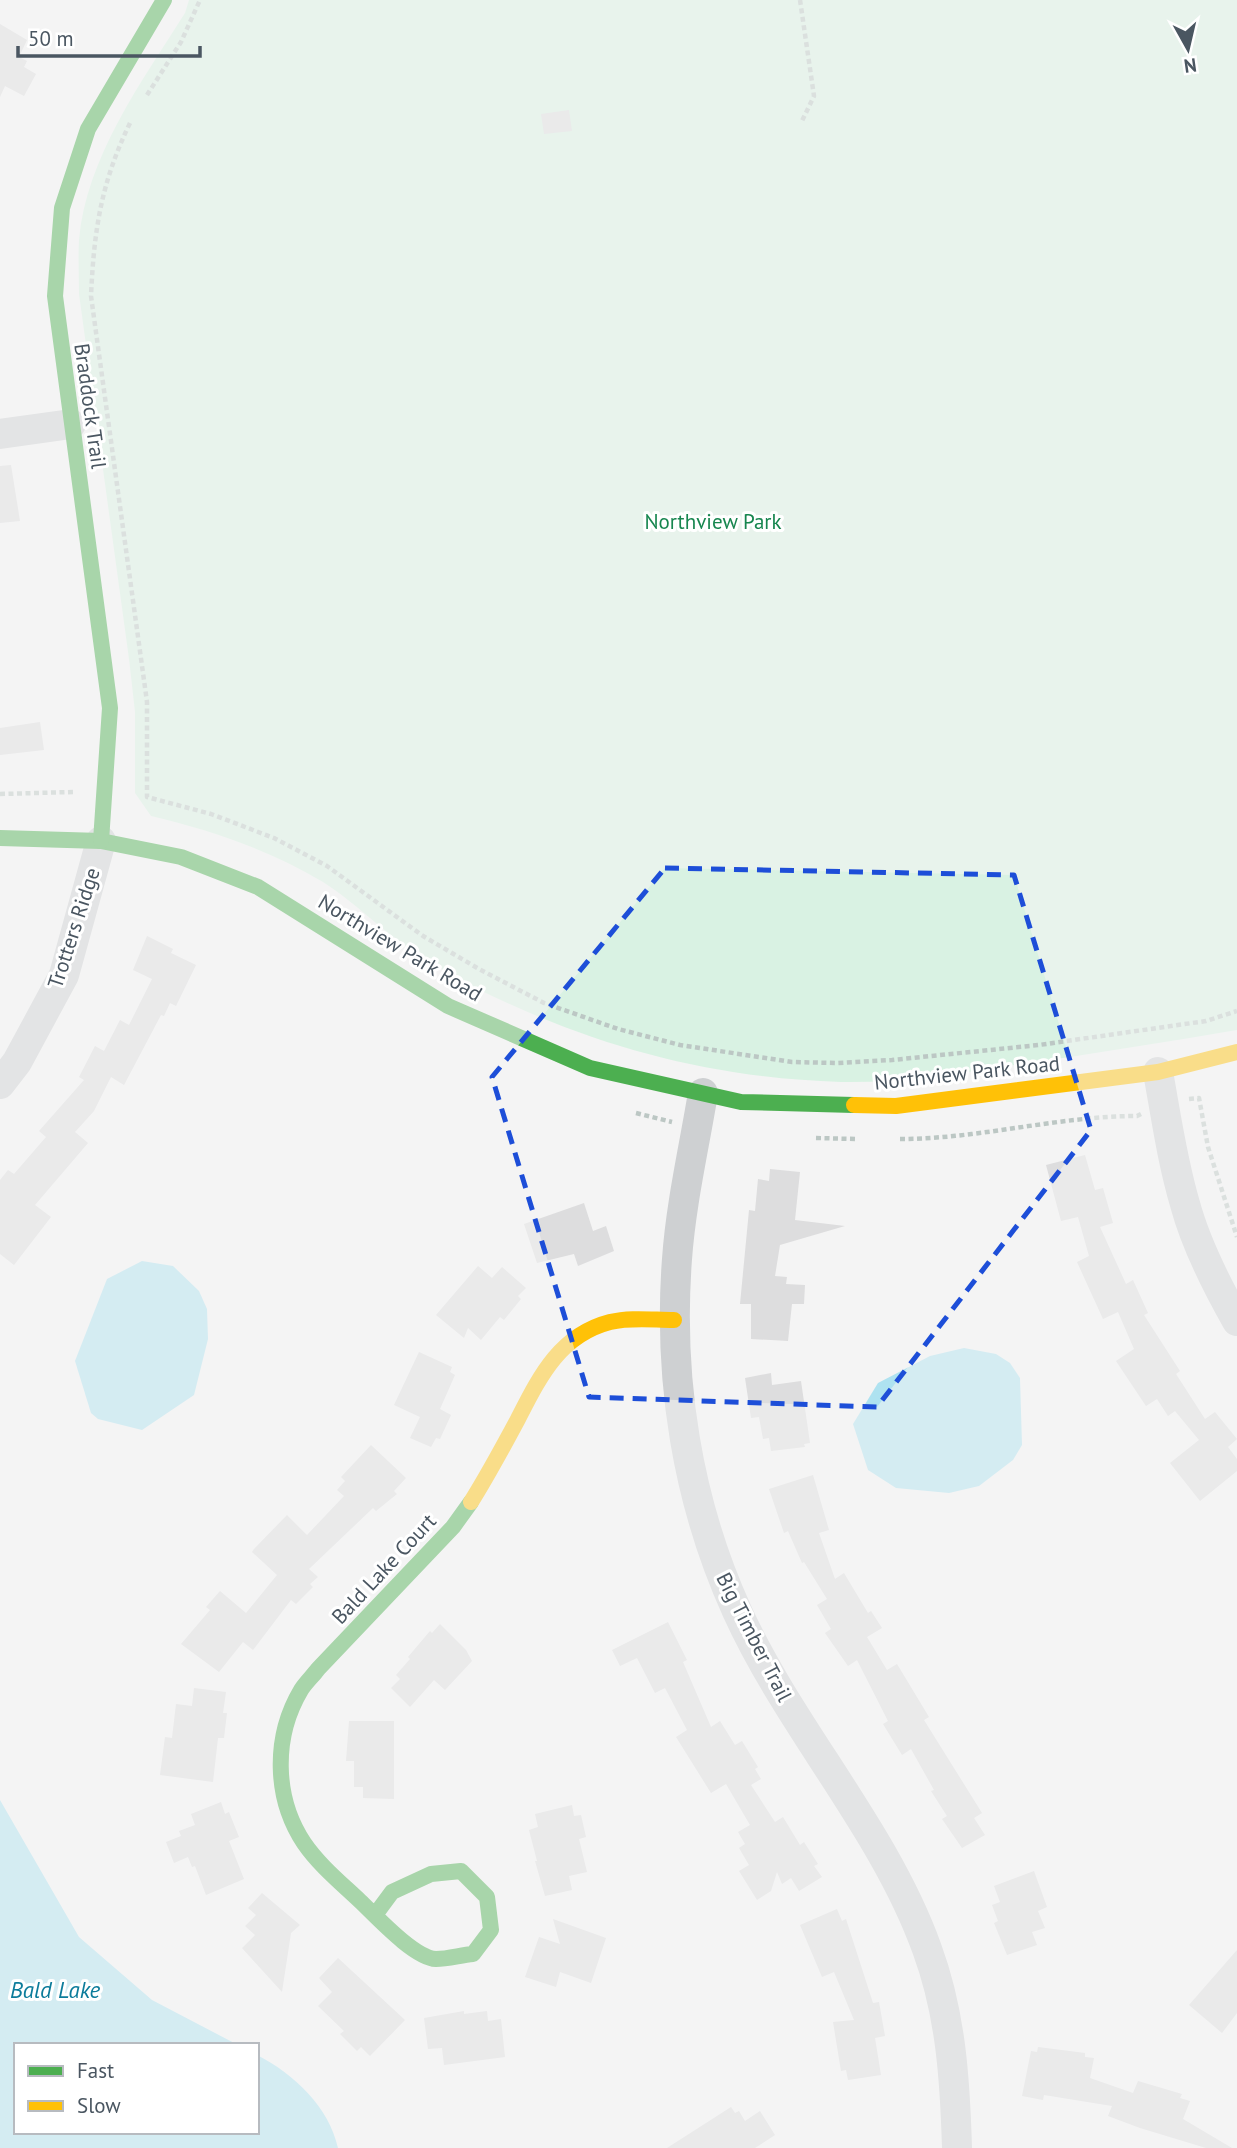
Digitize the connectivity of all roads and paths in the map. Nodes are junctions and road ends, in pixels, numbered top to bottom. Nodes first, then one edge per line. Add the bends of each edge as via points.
1 (164, 0) edge
2 (200, 0) edge
3 (800, 0) edge
4 (145, 98) dead end
5 (132, 120) dead end
6 (802, 121) dead end
7 (71, 424) junction
8 (0, 434) edge
9 (73, 792) dead end
10 (0, 794) edge
11 (0, 838) edge
12 (102, 841) junction
13 (1237, 1011) edge
14 (1237, 1052) edge
15 (1158, 1072) junction
16 (0, 1084) edge
17 (703, 1093) junction
18 (1199, 1098) dead end
19 (1237, 1237) edge
20 (674, 1320) junction
21 (1237, 1321) edge
22 (375, 1915) junction
23 (957, 2148) edge

1 - 7 street, Braddock Trail via 88,129 62,208 55,296
2 - 4 path via 181,42
3 - 6 path via 814,96
5 - 13 path via 101,199 91,296 147,702 147,797 274,838 327,866 423,936 544,1003 680,1045 792,1062 892,1060 1039,1045 1206,1021
7 - 8 street
7 - 12 street, Braddock Trail via 110,708
9 - 10 path
11 - 12 street, Northview Park Road
12 - 16 street, Trotters Ridge via 64,975 18,1062
12 - 17 street, Northview Park Road via 181,857 258,887 448,1006 590,1068
14 - 15 street, Northview Park Road
15 - 17 street, Northview Park Road via 896,1105 741,1102
15 - 21 street via 1185,1206 1209,1268
17 - 20 street, Big Timber Trail via 680,1226
18 - 19 path via 1208,1147
20 - 22 street, Bald Lake Court via 621,1320 578,1336 554,1356 468,1509 318,1669 295,1702 280,1754 286,1808 313,1855
20 - 23 street, Big Timber Trail via 684,1432 702,1516 718,1563 758,1655 915,1916 947,2021
22 - 22 street, Bald Lake Court via 408,1946 433,1959 473,1954 491,1930 487,1897 461,1871 431,1874 392,1892

